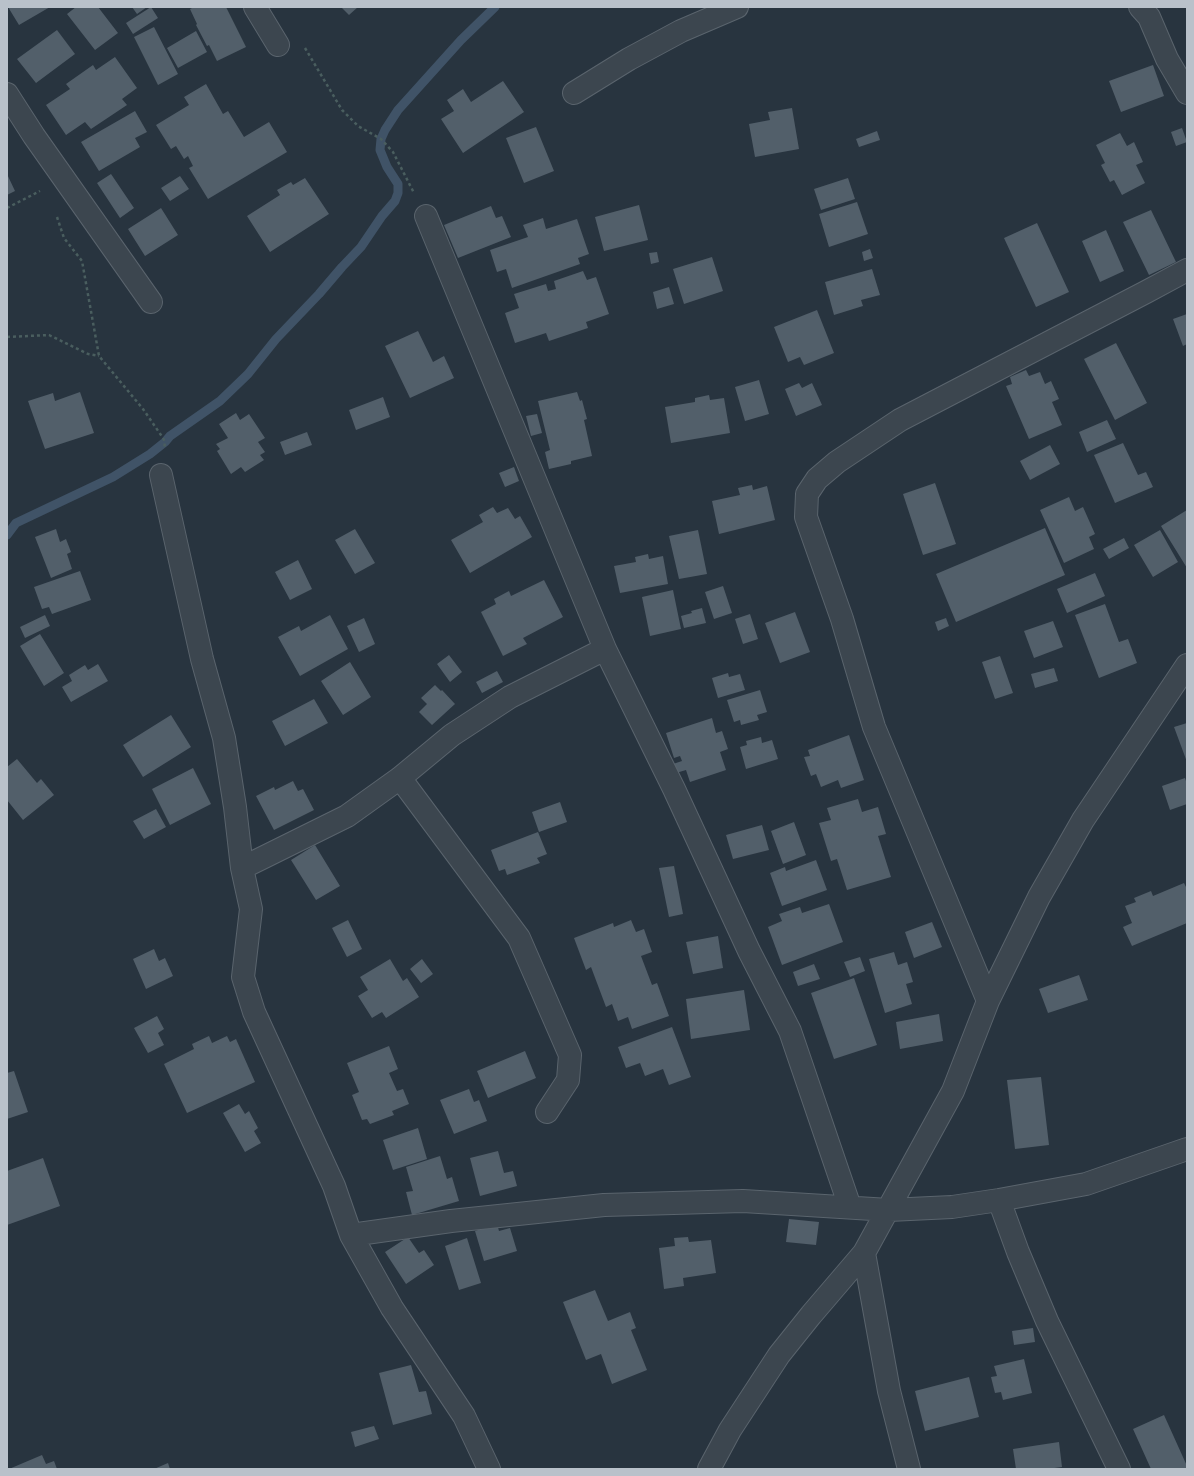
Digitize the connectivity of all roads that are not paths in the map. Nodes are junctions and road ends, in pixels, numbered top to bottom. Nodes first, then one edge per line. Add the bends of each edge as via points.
1 (255, 7) edge
2 (737, 7) edge
3 (1140, 7) edge
4 (278, 45) road end
5 (574, 93) dead end
6 (7, 94) edge
7 (1187, 94) edge
8 (426, 216) road end
9 (1187, 270) edge
10 (151, 302) dead end
11 (161, 475) road end
12 (605, 649) junction
13 (1187, 666) edge
14 (400, 778) junction
15 (242, 868) junction
16 (988, 1001) junction
17 (547, 1112) dead end
18 (1187, 1149) edge
19 (999, 1200) junction
20 (850, 1207) junction
21 (888, 1210) junction
22 (351, 1235) junction
23 (864, 1253) junction
24 (488, 1469) edge
25 (709, 1469) edge
26 (909, 1469) edge
27 (1119, 1469) edge

1 - 4 street
2 - 5 street via 680,31
3 - 7 street via 1149,17 1167,59
6 - 10 street
8 - 12 street
9 - 16 street via 900,420 837,462 817,479 807,494 806,517 842,619 874,728
11 - 15 street via 202,659 224,738
12 - 14 street via 510,697 452,735
12 - 20 street via 674,789 749,951 790,1031
13 - 16 street via 1083,820 1039,897
14 - 15 street via 347,816
14 - 17 street via 523,945 570,1054 568,1080
15 - 22 street via 250,909 243,977 254,1012 334,1186
16 - 21 street via 953,1091
18 - 19 street via 1086,1184
19 - 21 street via 952,1207
19 - 27 street via 1048,1321
20 - 21 street
20 - 22 street via 743,1201 604,1205 452,1221
21 - 23 street
22 - 24 street via 392,1308 464,1416
23 - 25 street via 779,1355 730,1430
23 - 26 street via 889,1391

